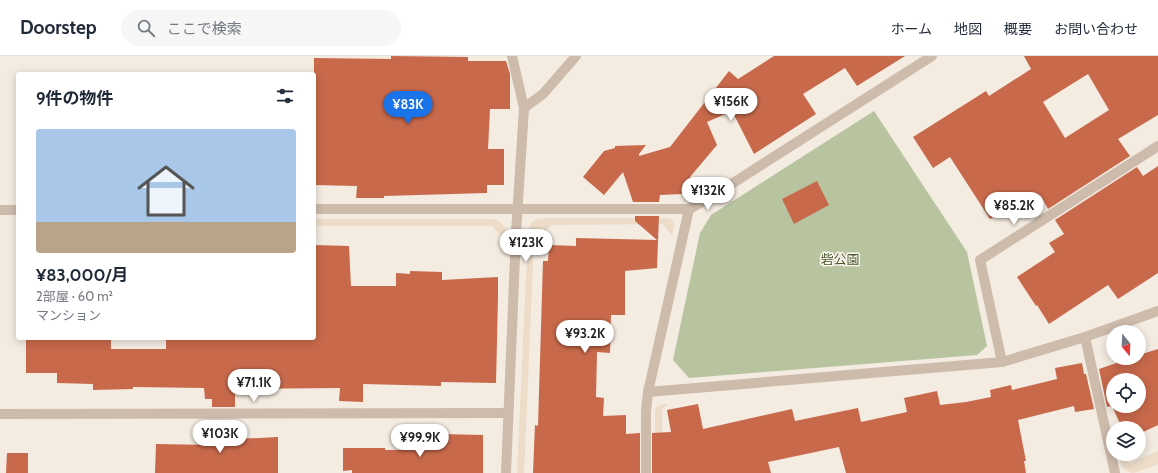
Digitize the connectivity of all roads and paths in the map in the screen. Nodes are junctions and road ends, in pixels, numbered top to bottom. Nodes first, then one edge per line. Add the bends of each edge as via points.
1 (512, 56) edge
2 (576, 56) edge
3 (932, 56) edge
4 (524, 108) junction
5 (1158, 146) edge
6 (316, 209) edge
7 (518, 209) junction
8 (689, 209) junction
9 (0, 210) edge
10 (16, 210) edge
11 (1158, 311) edge
12 (1085, 337) junction
13 (1002, 362) junction
14 (648, 392) junction
15 (508, 413) junction
16 (0, 414) edge
17 (506, 473) edge
18 (646, 473) edge
19 (1115, 473) edge

1 - 4 street
2 - 4 street via 544,94
3 - 8 street
4 - 7 street
5 - 13 street via 980,260
6 - 7 street
7 - 8 street
7 - 15 street
8 - 14 street
9 - 10 street
11 - 12 street
12 - 13 street
12 - 19 street
13 - 14 street
14 - 18 street
15 - 16 street
15 - 17 street

